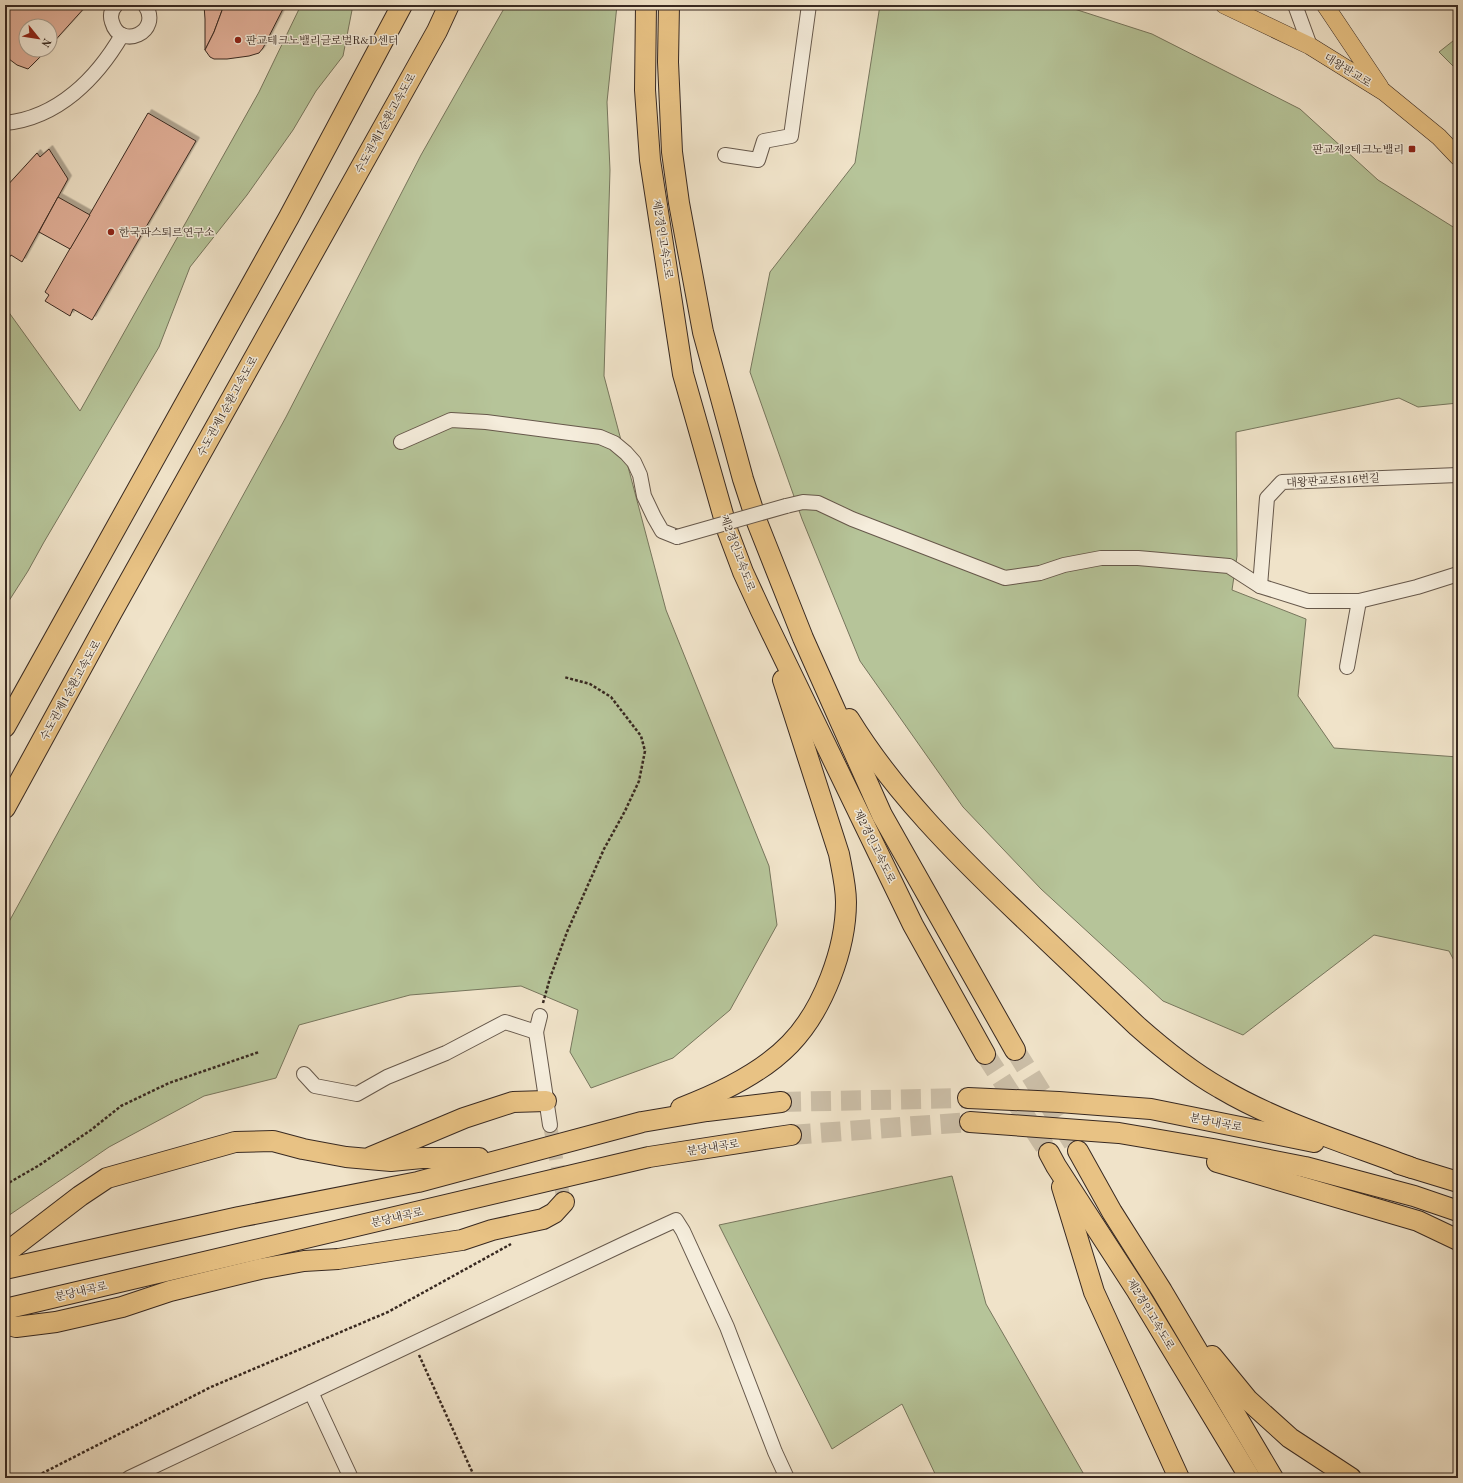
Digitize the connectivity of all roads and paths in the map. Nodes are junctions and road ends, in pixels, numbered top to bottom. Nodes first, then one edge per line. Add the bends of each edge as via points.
1 (116, 5) edge
2 (145, 5) edge
3 (402, 5) edge
4 (449, 5) edge
5 (646, 5) edge
6 (669, 5) edge
7 (809, 5) edge
8 (1224, 5) edge
9 (1295, 5) edge
10 (1325, 5) edge
11 (122, 35) junction
12 (1310, 46) junction
13 (1384, 92) junction
14 (5, 123) edge
15 (725, 155) dead end
16 (1458, 157) edge
17 (401, 442) dead end
18 (1458, 475) edge
19 (1458, 574) edge
20 (1260, 586) junction
21 (1359, 601) junction
22 (761, 612) junction
23 (803, 638) junction
24 (1347, 667) dead end
25 (564, 677) dead end
26 (5, 727) edge
27 (5, 808) edge
28 (540, 1016) joint
29 (536, 1032) junction
30 (1015, 1050) tunnel mouth
31 (259, 1052) dead end
32 (985, 1054) tunnel mouth
33 (304, 1074) dead end
34 (968, 1098) tunnel mouth
35 (546, 1101) junction
36 (781, 1102) tunnel mouth
37 (642, 1122) junction
38 (970, 1122) tunnel mouth
39 (550, 1125) tunnel mouth
40 (1119, 1133) junction
41 (791, 1135) tunnel mouth
42 (1078, 1151) tunnel mouth
43 (507, 1158) junction
44 (365, 1159) junction
45 (1412, 1168) junction
46 (1458, 1182) edge
47 (5, 1185) edge
48 (564, 1202) dead end
49 (1458, 1211) edge
50 (1458, 1240) edge
51 (512, 1243) dead end
52 (5, 1251) edge
53 (5, 1269) edge
54 (1162, 1290) junction
55 (5, 1309) edge
56 (5, 1324) edge
57 (414, 1344) junction
58 (311, 1392) junction
59 (33, 1478) edge
60 (129, 1478) edge
61 (351, 1478) edge
62 (475, 1478) edge
63 (787, 1478) edge
64 (1179, 1478) edge
65 (1250, 1478) edge
66 (1273, 1478) edge
67 (1351, 1478) edge

1 - 11 street via 111,13 111,20
2 - 11 street via 149,19 145,30 135,36
3 - 26 highway via 289,217
4 - 27 highway, 수도권제1순환고속도로 via 437,31
5 - 22 highway, 제2경인고속도로 via 645,90 650,160 683,374 728,532
6 - 23 highway, 제2경인고속도로 via 668,62 672,152 703,332 757,522
7 - 15 street via 791,136 764,141 758,160
8 - 12 main road, 대왕판교로
9 - 12 street
10 - 13 main road
11 - 14 street via 105,62 85,85 69,98 34,115
12 - 13 main road, 대왕판교로
13 - 16 main road, 대왕판교로 via 1439,137
17 - 20 street, bridge via 451,420 600,437 614,443 634,462 640,475 644,496 662,531 677,537 786,506 803,502 818,503 852,519 1006,578 1040,573 1064,565 1101,558 1138,558 1229,566
18 - 20 street, 대왕판교로816번길 via 1282,482 1268,498
19 - 21 street
20 - 21 street via 1308,601
21 - 24 street
22 - 32 highway, 제2경인고속도로 via 913,925
22 - 37 highway via 839,854 846,902 844,928 828,983 805,1025 790,1044 747,1077 724,1090
23 - 30 highway, 제2경인고속도로 via 882,816
23 - 45 highway via 852,724 927,821 980,876 1142,1031 1163,1049 1220,1088 1295,1124
25 - 28 path via 590,684 611,697 641,736 645,750 639,781 604,849 567,932 550,978
28 - 29 street
29 - 33 street via 505,1022 446,1053 387,1077 357,1094 315,1086
29 - 35 street
31 - 47 path via 169,1083 121,1106 91,1130
34 - 45 highway, 분당내곡로 via 1151,1109 1324,1144
35 - 39 street
35 - 44 highway via 513,1102 464,1118
36 - 37 highway
37 - 43 highway
38 - 40 highway
40 - 49 highway via 1305,1167 1414,1196
40 - 50 highway via 1418,1221
41 - 55 highway, 분당내곡로 via 649,1157
42 - 54 highway, 제2경인고속도로 via 1112,1212
43 - 44 highway via 422,1158 391,1161
43 - 53 highway via 418,1182 239,1217
44 - 52 highway via 303,1150 273,1141 235,1142 107,1178
45 - 46 highway, 분당내곡로
48 - 56 highway via 554,1213 542,1219 492,1230 462,1240 260,1269 56,1322 16,1327
51 - 59 path via 388,1312 212,1387
54 - 66 highway, 제2경인고속도로
54 - 67 highway via 1248,1400 1290,1438
57 - 58 street
57 - 62 path
57 - 63 street via 676,1220 727,1327 774,1452
58 - 60 street
58 - 61 street
64 - 65 highway, 제2경인고속도로 via 1094,1292 1052,1159 1137,1291

